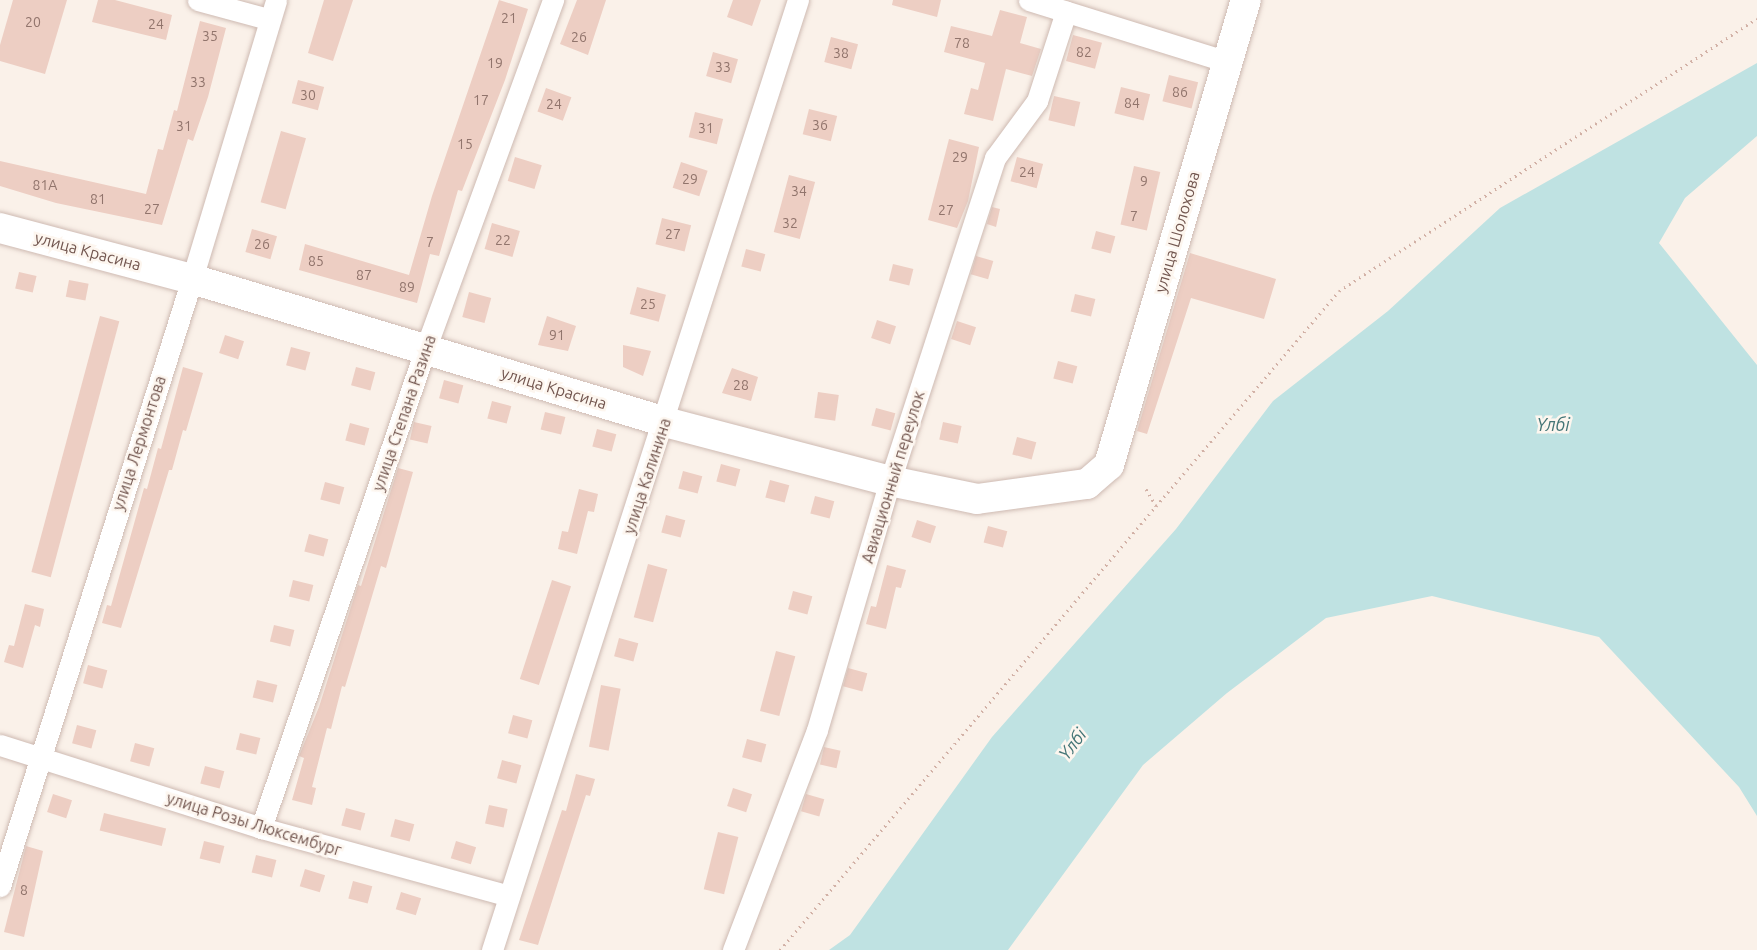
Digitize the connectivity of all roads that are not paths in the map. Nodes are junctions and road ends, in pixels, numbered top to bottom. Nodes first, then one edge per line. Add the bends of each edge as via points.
1 (198, 0) edge
2 (553, 0) edge
3 (798, 0) edge
4 (1029, 0) edge
5 (1246, 0) edge
6 (272, 10) edge
7 (1066, 12) junction
8 (1228, 62) junction
9 (0, 228) edge
10 (192, 279) junction
11 (425, 350) junction
12 (665, 422) junction
13 (1109, 465) joint
14 (890, 481) junction
15 (0, 745) edge
16 (38, 756) junction
17 (261, 828) junction
18 (0, 886) edge
19 (509, 896) junction
20 (492, 950) edge
21 (733, 950) edge

1 - 6 street
2 - 11 street, улица Степана Разина
3 - 12 street, улица Калинина
4 - 7 street
5 - 8 street, улица Шолохова
6 - 10 street, улица Лермонтова
7 - 8 street
7 - 14 street, Авиационный переулок via 1037,101 994,158
8 - 13 street, улица Шолохова
9 - 10 street, улица Красина
10 - 11 street, улица Красина
10 - 16 street, улица Лермонтова
11 - 12 street, улица Красина
11 - 17 street, улица Степана Разина
12 - 14 street, улица Красина
12 - 19 street, улица Калинина
13 - 14 street, улица Красина via 1087,484 977,499
14 - 21 street, Авиационный переулок via 818,730
15 - 16 street, улица Розы Люксембург
16 - 17 street, улица Розы Люксембург
16 - 18 street, улица Лермонтова
17 - 19 street, улица Розы Люксембург
19 - 20 street, улица Калинина

